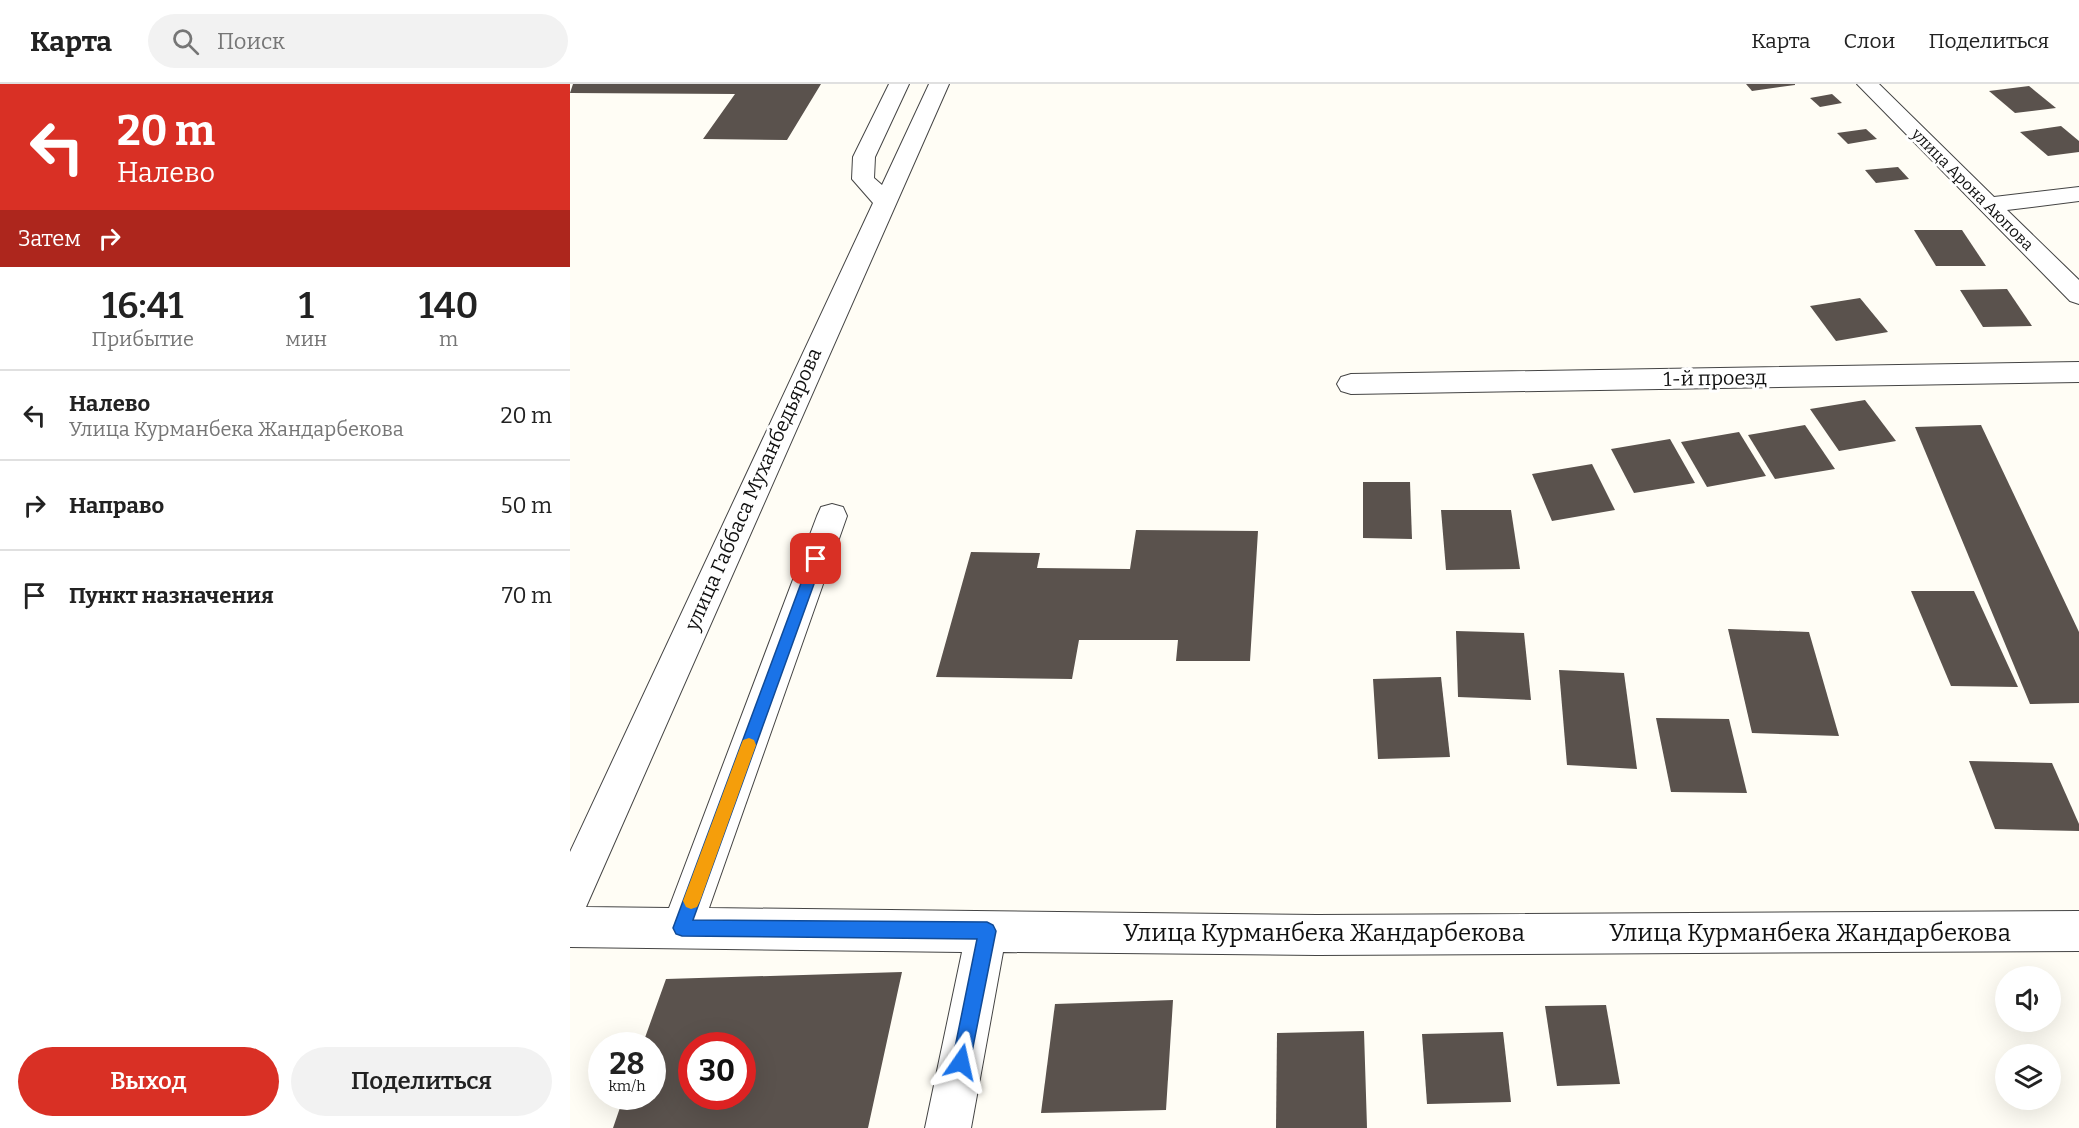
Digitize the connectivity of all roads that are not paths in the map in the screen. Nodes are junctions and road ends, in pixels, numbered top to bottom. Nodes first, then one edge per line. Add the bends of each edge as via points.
1 (899, 84) edge
2 (939, 84) edge
3 (1867, 84) edge
4 (2079, 194) edge
5 (885, 202) junction
6 (1989, 205) junction
7 (2079, 295) edge
8 (2079, 372) edge
9 (1351, 384) dead end
10 (832, 516) dead end
11 (570, 896) edge
12 (570, 927) edge
13 (682, 928) junction
14 (987, 931) junction
15 (2079, 931) edge
16 (948, 1128) edge

1 - 5 street via 864,157 863,179
2 - 5 street, улица Габбаса Муханбедьярова
3 - 6 street, улица Арона Аюпова
4 - 6 street
5 - 11 street, улица Габбаса Муханбедьярова
6 - 7 street, улица Арона Аюпова
8 - 9 street, 1-й проезд
10 - 13 street
12 - 13 street, Улица Курманбека Жандарбекова
13 - 14 street, Улица Курманбека Жандарбекова
14 - 15 street, Улица Курманбека Жандарбекова via 1317,935
14 - 16 street

